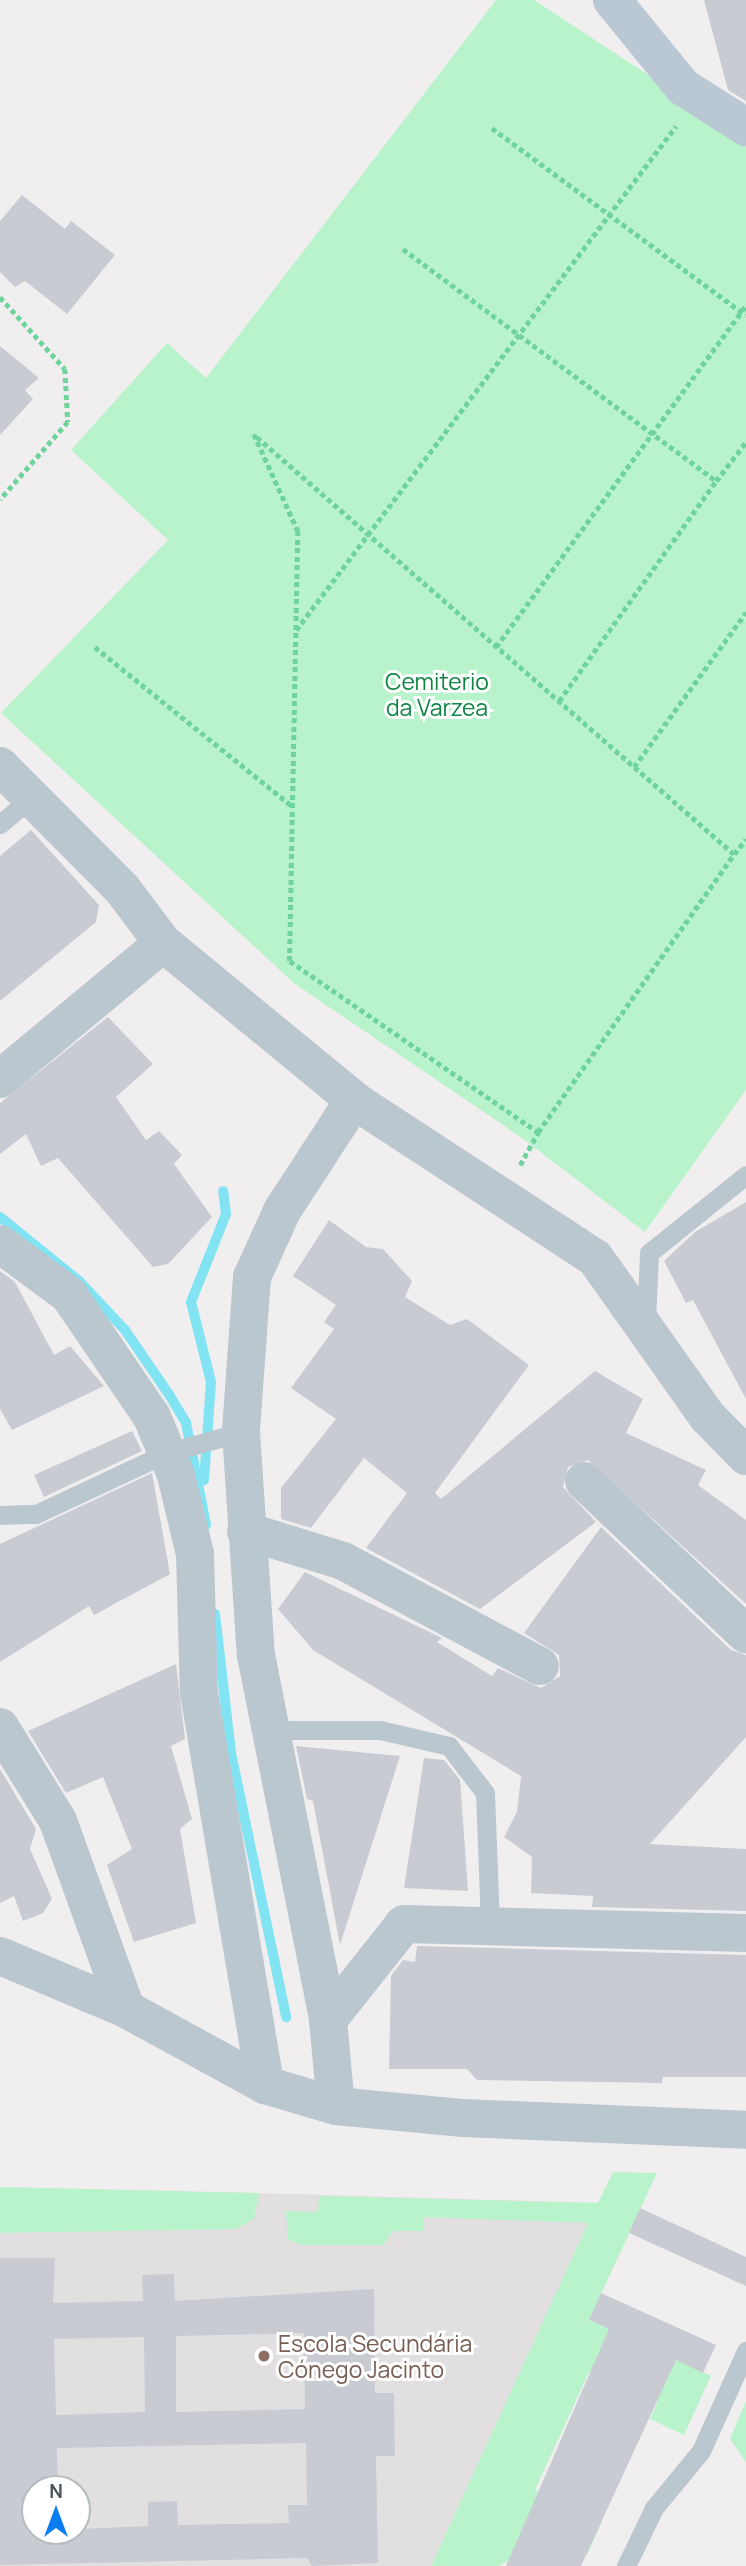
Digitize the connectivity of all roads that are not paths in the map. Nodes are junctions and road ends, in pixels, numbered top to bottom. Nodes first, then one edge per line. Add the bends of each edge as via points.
1 (611, 0) edge
2 (746, 127) edge
3 (0, 766) edge
4 (31, 798) junction
5 (0, 824) edge
6 (163, 943) junction
7 (0, 1079) edge
8 (354, 1100) junction
9 (746, 1175) edge
10 (0, 1244) edge
11 (645, 1333) junction
12 (241, 1432) junction
13 (166, 1452) junction
14 (746, 1456) edge
15 (584, 1480) dead end
16 (0, 1515) edge
17 (246, 1531) junction
18 (746, 1634) edge
19 (540, 1666) dead end
20 (0, 1727) edge
21 (267, 1730) junction
22 (490, 1926) junction
23 (746, 1933) edge
24 (0, 1956) edge
25 (126, 2009) junction
26 (328, 2020) junction
27 (265, 2085) junction
28 (336, 2106) junction
29 (746, 2130) edge
30 (746, 2351) edge
31 (626, 2566) edge

1 - 2 street via 683,87
3 - 4 street
4 - 5 lane
4 - 6 street via 123,890
6 - 7 street
6 - 8 street
8 - 11 street via 595,1258
8 - 12 street via 282,1211 252,1277
9 - 11 lane via 649,1253
10 - 13 street via 69,1295 152,1417
11 - 14 street via 706,1416
12 - 13 lane
12 - 17 street
13 - 16 lane via 36,1514
13 - 27 street via 195,1554 199,1693
15 - 18 street
17 - 19 street via 343,1561
17 - 21 street
20 - 25 street via 58,1821
21 - 22 lane via 380,1730 449,1746 485,1793
21 - 26 street
22 - 23 street
22 - 26 street via 404,1924
24 - 25 street
25 - 27 street
26 - 28 street
27 - 28 street
28 - 29 street via 463,2119
30 - 31 lane via 701,2451 654,2508

